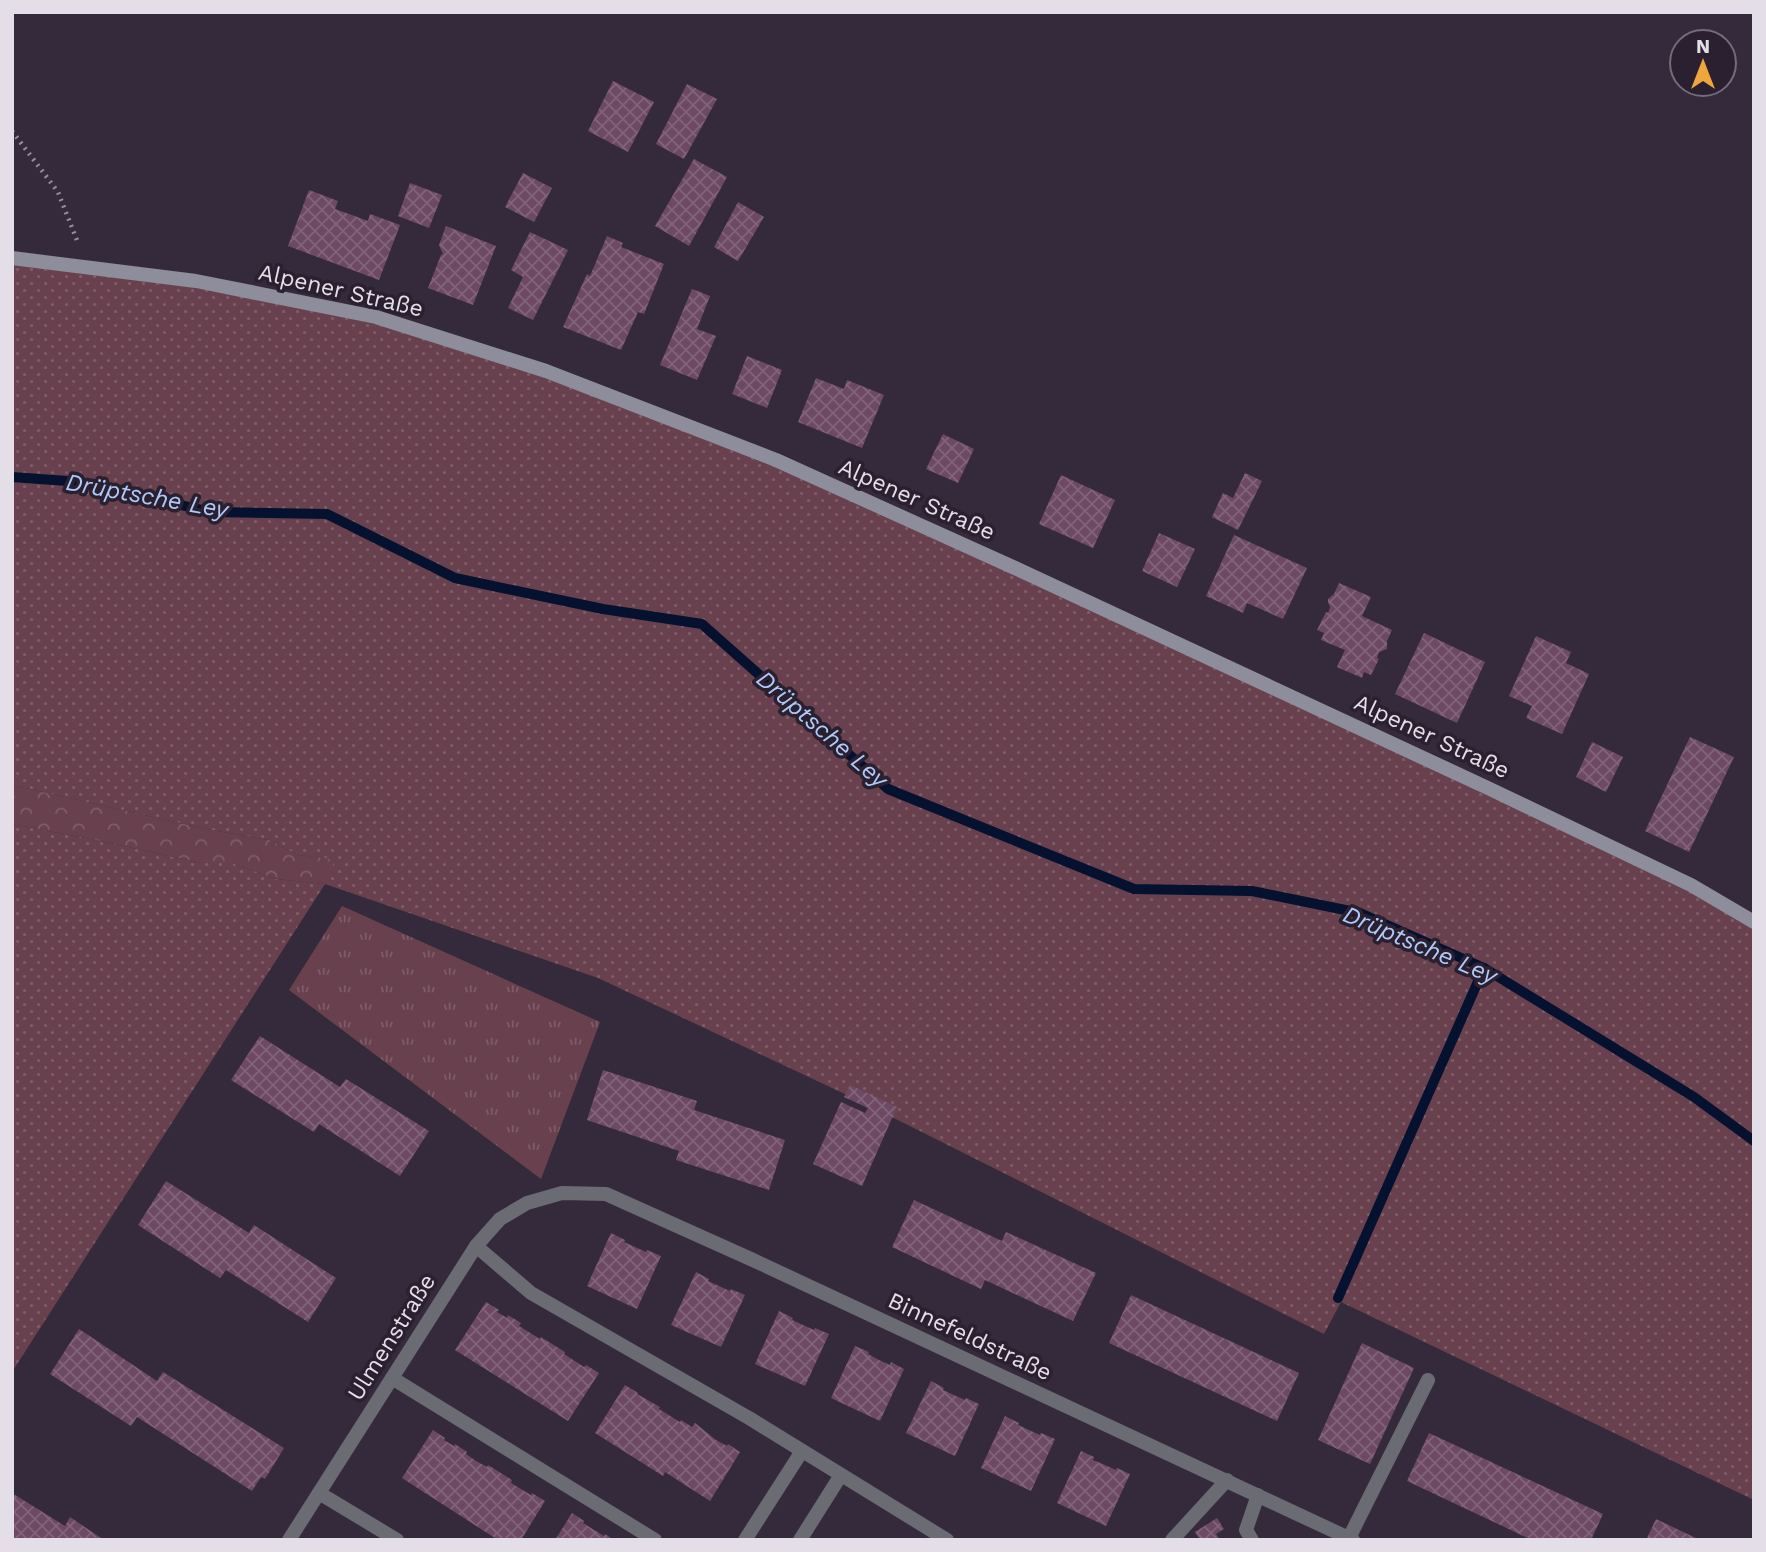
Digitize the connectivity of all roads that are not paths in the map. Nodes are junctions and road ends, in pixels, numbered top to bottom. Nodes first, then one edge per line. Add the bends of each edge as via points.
1 (12, 258) edge
2 (1754, 922) edge
3 (562, 1193) joint
4 (476, 1245) junction
5 (392, 1378) junction
6 (1428, 1380) dead end
7 (802, 1451) junction
8 (841, 1475) junction
9 (1227, 1480) junction
10 (319, 1493) junction
11 (1258, 1495) junction
12 (1351, 1539) edge
13 (289, 1540) edge
14 (397, 1540) edge
15 (655, 1540) edge
16 (745, 1540) edge
17 (800, 1540) edge
18 (947, 1540) edge
19 (1172, 1540) edge
20 (1252, 1540) edge

1 - 2 street, Alpener Straße via 196,281 376,317 546,371 776,460 1028,574 1691,885
3 - 4 street, Ulmenstraße via 527,1203 500,1219
3 - 9 street, Binnefeldstraße via 606,1194
4 - 5 street, Ulmenstraße
4 - 7 street via 531,1293
5 - 10 street, Ulmenstraße
5 - 15 street
6 - 12 street
7 - 8 street
7 - 16 street
8 - 17 street
8 - 18 street
9 - 11 street, Binnefeldstraße
9 - 19 street
10 - 13 street, Ulmenstraße
10 - 14 street
11 - 12 street, Binnefeldstraße
11 - 20 street via 1246,1530

